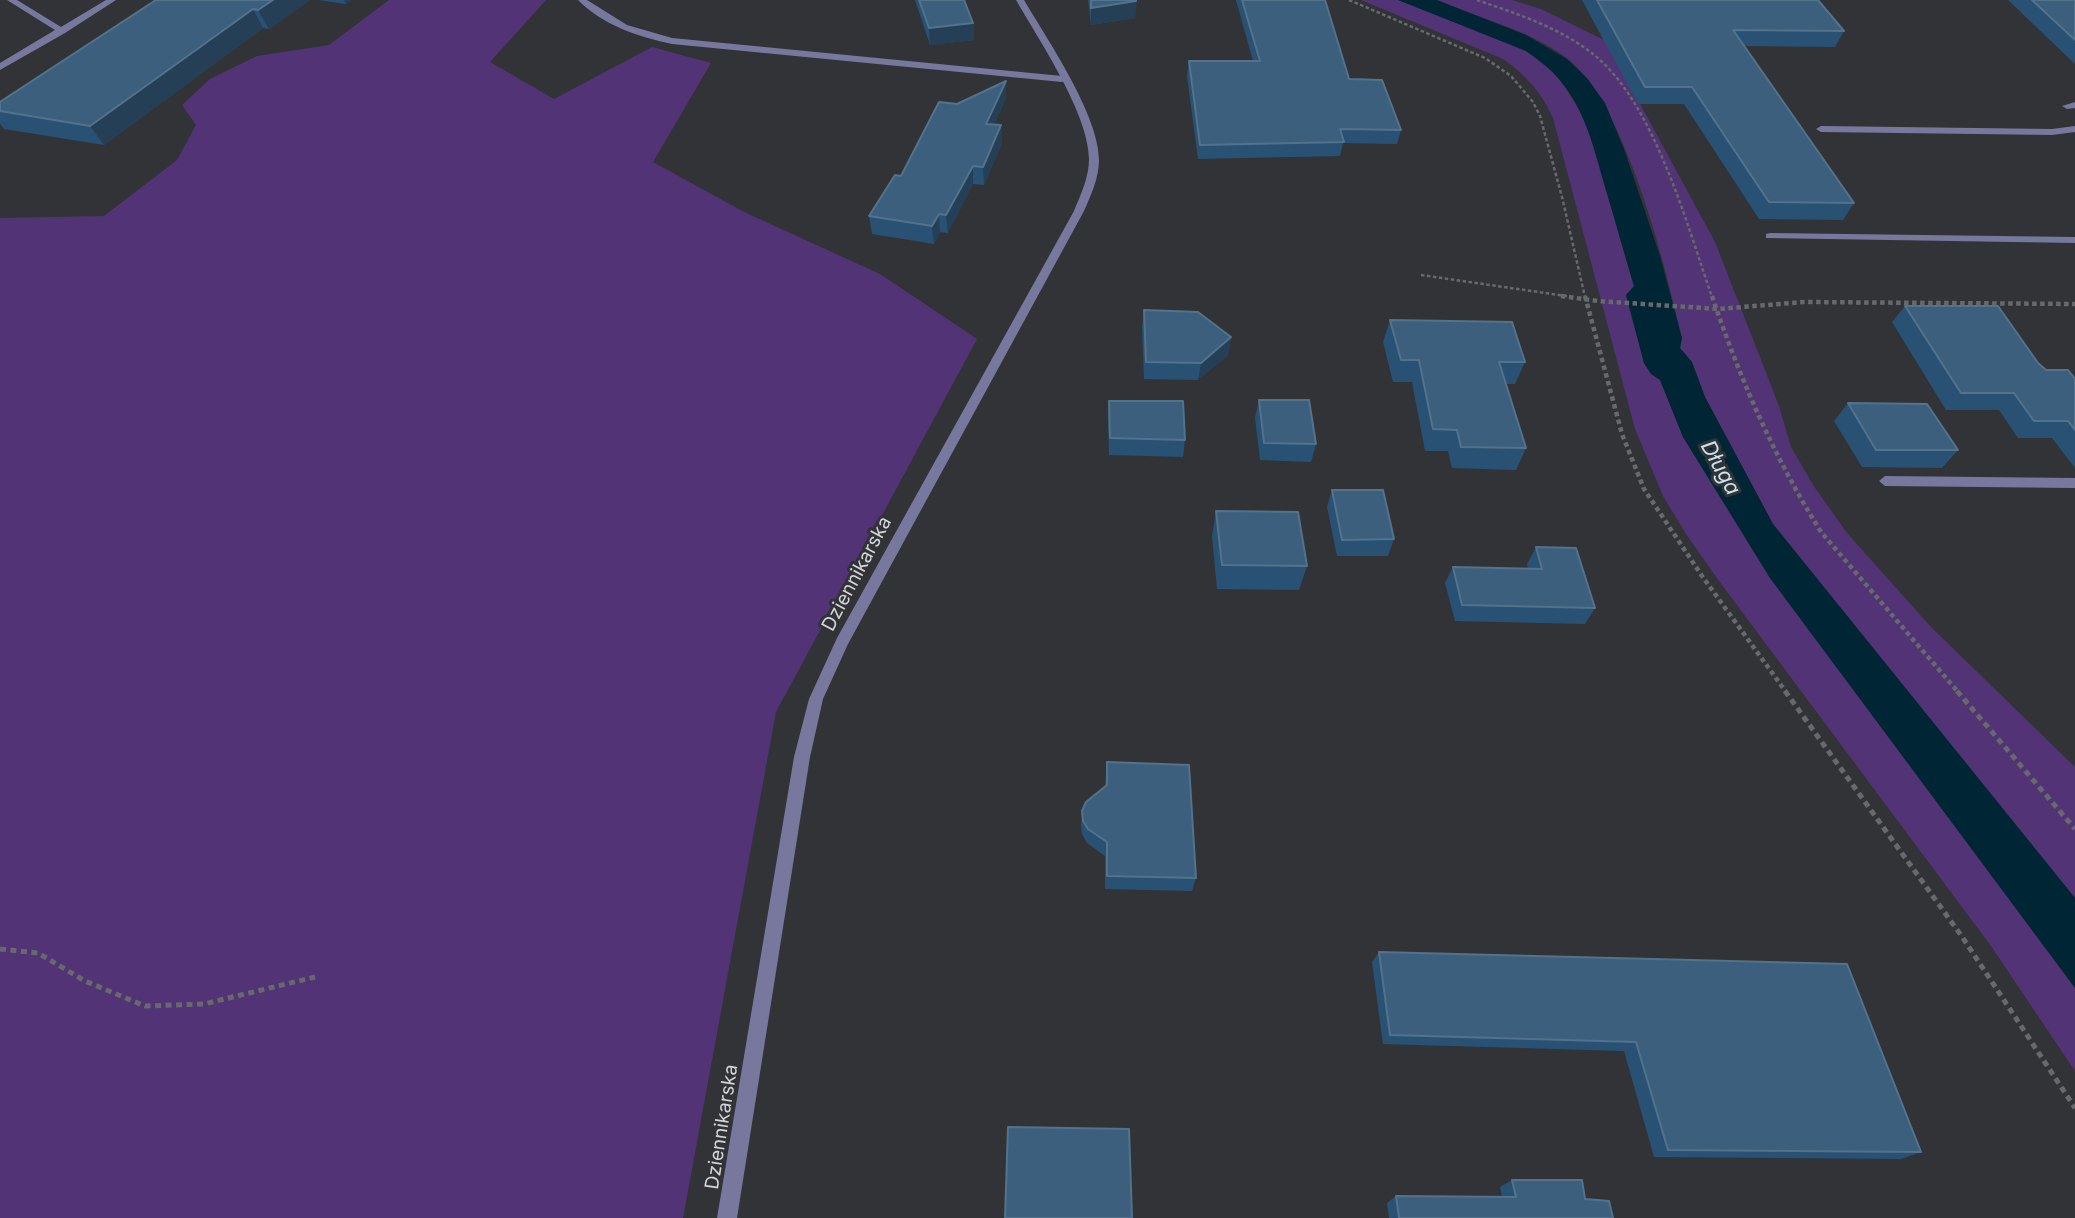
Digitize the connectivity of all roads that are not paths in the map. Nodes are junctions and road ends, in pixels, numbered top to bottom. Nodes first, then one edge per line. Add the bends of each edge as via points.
1 (10, 0) edge
2 (112, 0) edge
3 (582, 0) edge
4 (1020, 0) edge
5 (62, 31) junction
6 (0, 67) edge
7 (1062, 79) junction
8 (1821, 129) dead end
9 (2075, 129) edge
10 (1770, 236) dead end
11 (2075, 240) edge
12 (1885, 481) dead end
13 (2075, 483) edge
14 (727, 1218) edge

1 - 5 street
2 - 5 street
3 - 7 street via 629,31 673,41
4 - 7 street, Dziennikarska
5 - 6 street
7 - 14 street, Dziennikarska via 1092,142 1094,168 1087,194 860,606 816,699 802,757
8 - 9 street
10 - 11 street
12 - 13 street

